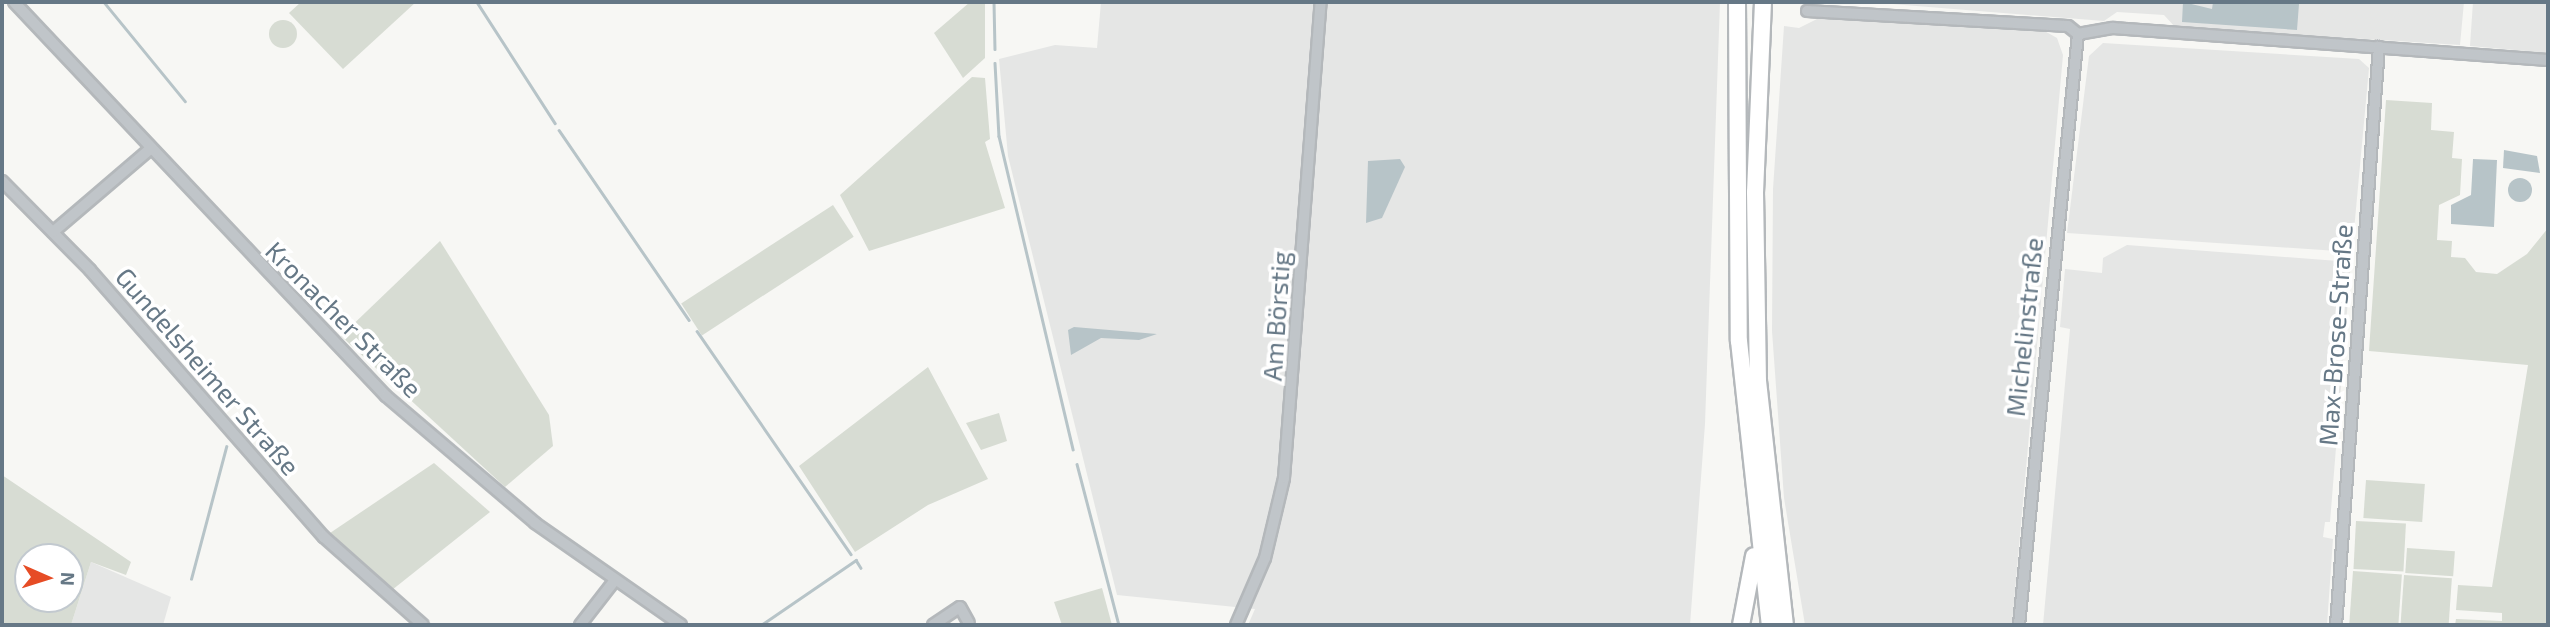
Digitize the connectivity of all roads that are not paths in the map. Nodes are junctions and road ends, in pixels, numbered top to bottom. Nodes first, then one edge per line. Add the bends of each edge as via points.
1 (14, 2) edge
2 (1321, 2) edge
3 (1737, 2) edge
4 (1763, 2) edge
5 (1807, 11) dead end
6 (2078, 34) junction
7 (2379, 47) junction
8 (2548, 60) edge
9 (149, 150) junction
10 (2, 181) edge
11 (53, 232) junction
12 (1757, 536) junction
13 (615, 580) junction
14 (969, 623) dead end
15 (423, 625) edge
16 (580, 625) edge
17 (681, 625) edge
18 (933, 625) edge
19 (1236, 625) edge
20 (1741, 625) edge
21 (1770, 625) edge
22 (1785, 625) edge
23 (2019, 625) edge
24 (2336, 625) edge

1 - 9 street, Kronacher Straße
2 - 19 street, Am Börstig via 1284,478 1265,558
3 - 12 highway via 1739,341
4 - 22 highway via 1757,369
5 - 6 street via 2068,26
6 - 7 street via 2113,28
6 - 23 street, Michelinstraße
7 - 8 street
7 - 24 street, Max-Brose-Straße
9 - 11 street
9 - 13 street, Kronacher Straße via 386,396 501,496
10 - 11 street, Gundelsheimer Straße
11 - 15 street, Gundelsheimer Straße via 316,528
12 - 20 highway
12 - 21 highway
13 - 16 street
13 - 17 street, Kronacher Straße
14 - 18 street via 960,607

